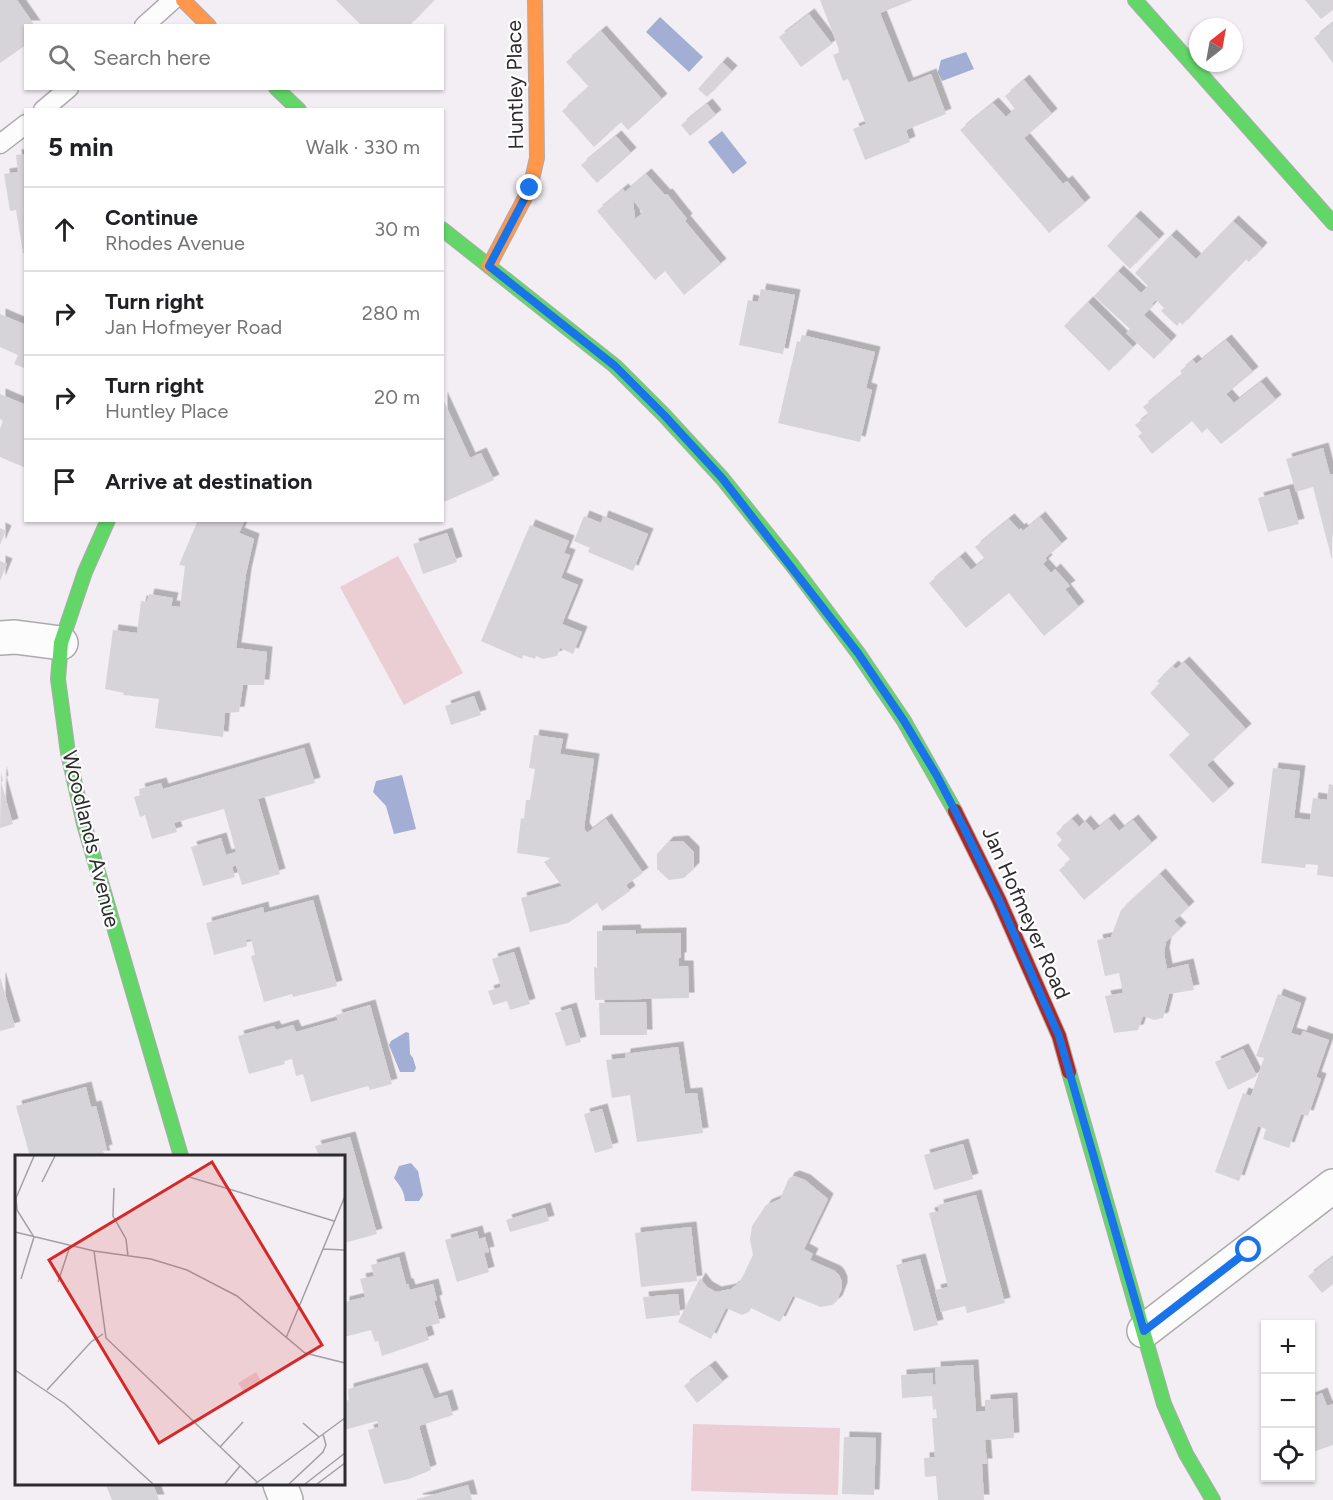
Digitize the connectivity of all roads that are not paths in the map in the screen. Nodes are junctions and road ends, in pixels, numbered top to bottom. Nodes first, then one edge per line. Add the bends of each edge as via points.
1 (172, 0) edge
2 (183, 0) edge
3 (535, 0) edge
4 (1135, 0) edge
5 (146, 24) edge
6 (207, 24) edge
7 (67, 90) edge
8 (278, 90) edge
9 (45, 108) edge
10 (297, 108) edge
11 (24, 126) edge
12 (0, 144) edge
13 (1333, 223) edge
14 (444, 231) edge
15 (489, 266) junction
16 (107, 522) edge
17 (0, 638) edge
18 (61, 643) junction
19 (181, 1155) edge
20 (1333, 1186) edge
21 (1144, 1331) junction
22 (280, 1485) edge
23 (286, 1500) edge
24 (1213, 1500) edge

1 - 5 lane
2 - 6 street
3 - 15 street, Huntley Place via 535,168 530,188
4 - 13 street
7 - 9 lane
8 - 10 street
11 - 12 lane
14 - 15 street, Jan Hofmeyer Road
15 - 21 street, Jan Hofmeyer Road via 615,366 722,478 858,653 904,721 964,828 1059,1036
16 - 18 street, Woodlands Avenue
17 - 18 street
18 - 19 street, Woodlands Avenue via 58,679 68,753 84,824
20 - 21 street
21 - 24 street, Jan Hofmeyer Road via 1175,1431
22 - 23 street

